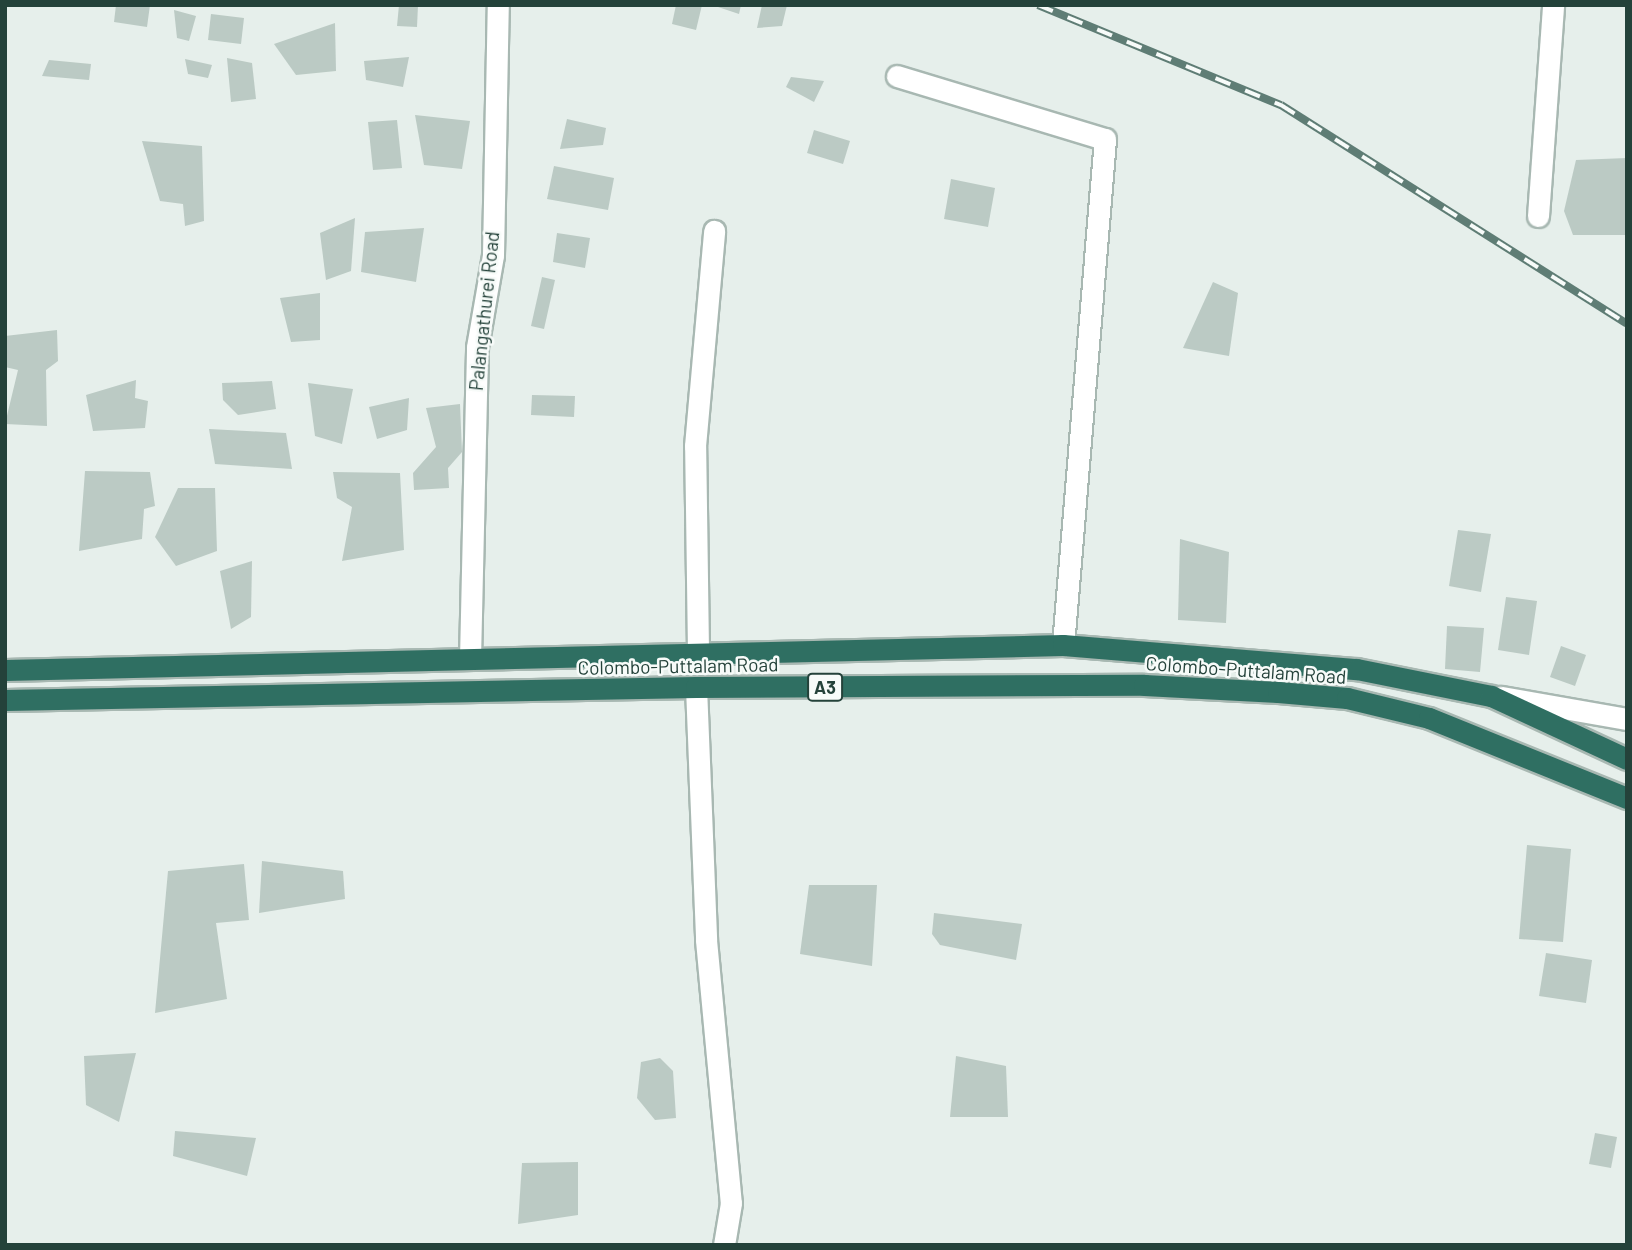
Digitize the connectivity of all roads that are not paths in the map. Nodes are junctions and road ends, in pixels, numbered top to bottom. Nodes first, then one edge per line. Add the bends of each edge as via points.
1 (498, 5) edge
2 (1553, 5) edge
3 (897, 76) dead end
4 (1538, 216) dead end
5 (714, 231) dead end
6 (1063, 645) junction
7 (698, 651) junction
8 (470, 659) junction
9 (5, 670) edge
10 (696, 687) junction
11 (1491, 696) junction
12 (5, 700) edge
13 (1627, 719) edge
14 (1627, 759) edge
15 (1627, 798) edge
16 (724, 1245) edge

1 - 8 street, Palangathurei Road via 493,255 477,347
2 - 4 street
3 - 6 street via 1105,139
5 - 7 street via 695,446
6 - 7 highway, Colombo-Puttalam Road / A3
6 - 11 highway, Colombo-Puttalam Road / A3 via 1357,669
7 - 8 highway, Colombo-Puttalam Road / A3
8 - 9 highway, Colombo-Puttalam Road / A3
10 - 12 highway, Colombo-Puttalam Road / A3
10 - 15 highway, Colombo-Puttalam Road / A3 via 1144,685 1347,698 1499,743
10 - 16 street via 706,940 731,1203
11 - 13 street
11 - 14 highway, Colombo-Puttalam Road / A3

